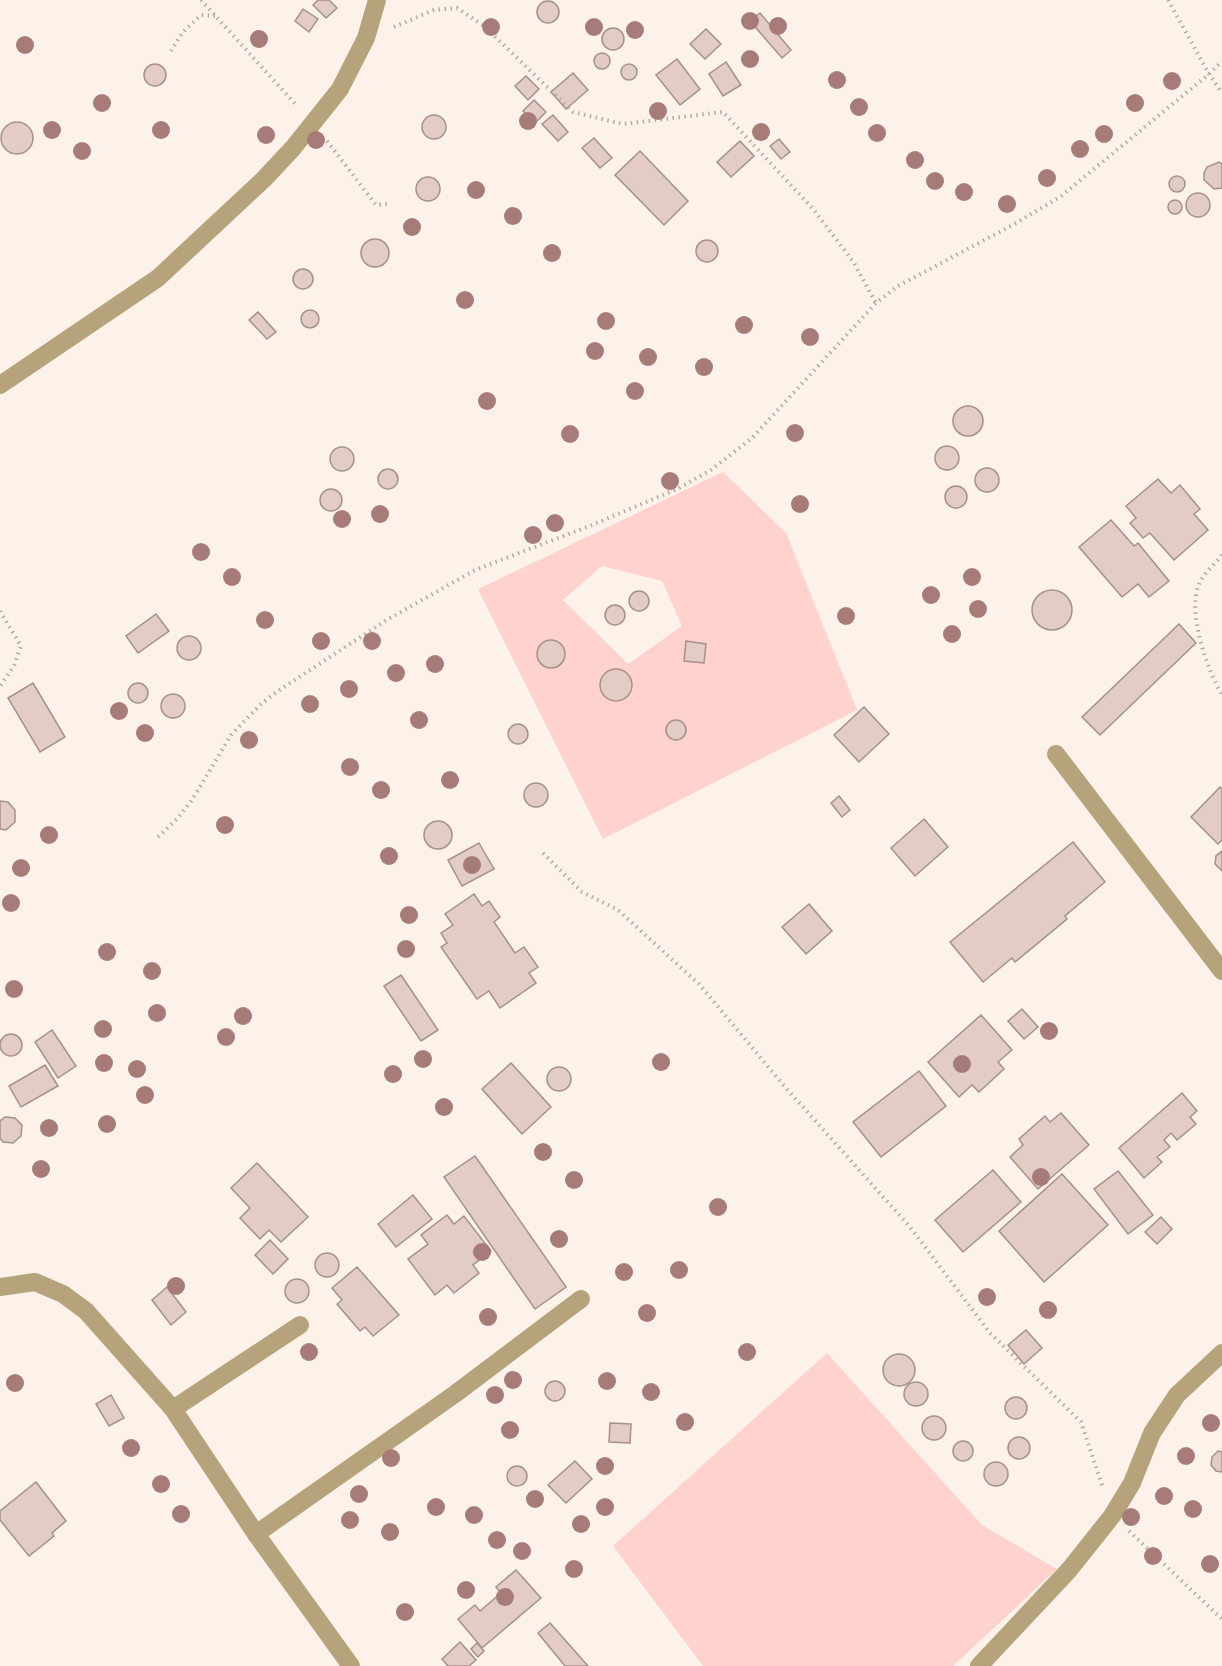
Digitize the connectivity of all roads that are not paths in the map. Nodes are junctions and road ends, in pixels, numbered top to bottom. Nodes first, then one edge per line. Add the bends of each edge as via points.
1 (377, 0) edge
2 (0, 385) edge
3 (1056, 754) dead end
4 (1222, 971) edge
5 (0, 1287) edge
6 (581, 1299) dead end
7 (300, 1325) dead end
8 (1222, 1353) edge
9 (173, 1409) junction
10 (256, 1534) junction
11 (351, 1666) edge
12 (979, 1666) edge

1 - 2 street via 366,38 340,89 293,148 158,278
3 - 4 street
5 - 9 street via 35,1282 63,1294 86,1311
6 - 10 street via 455,1394
7 - 9 street
8 - 12 street via 1177,1395 1152,1433 1132,1483 1112,1516 1069,1570
9 - 10 street
10 - 11 street

